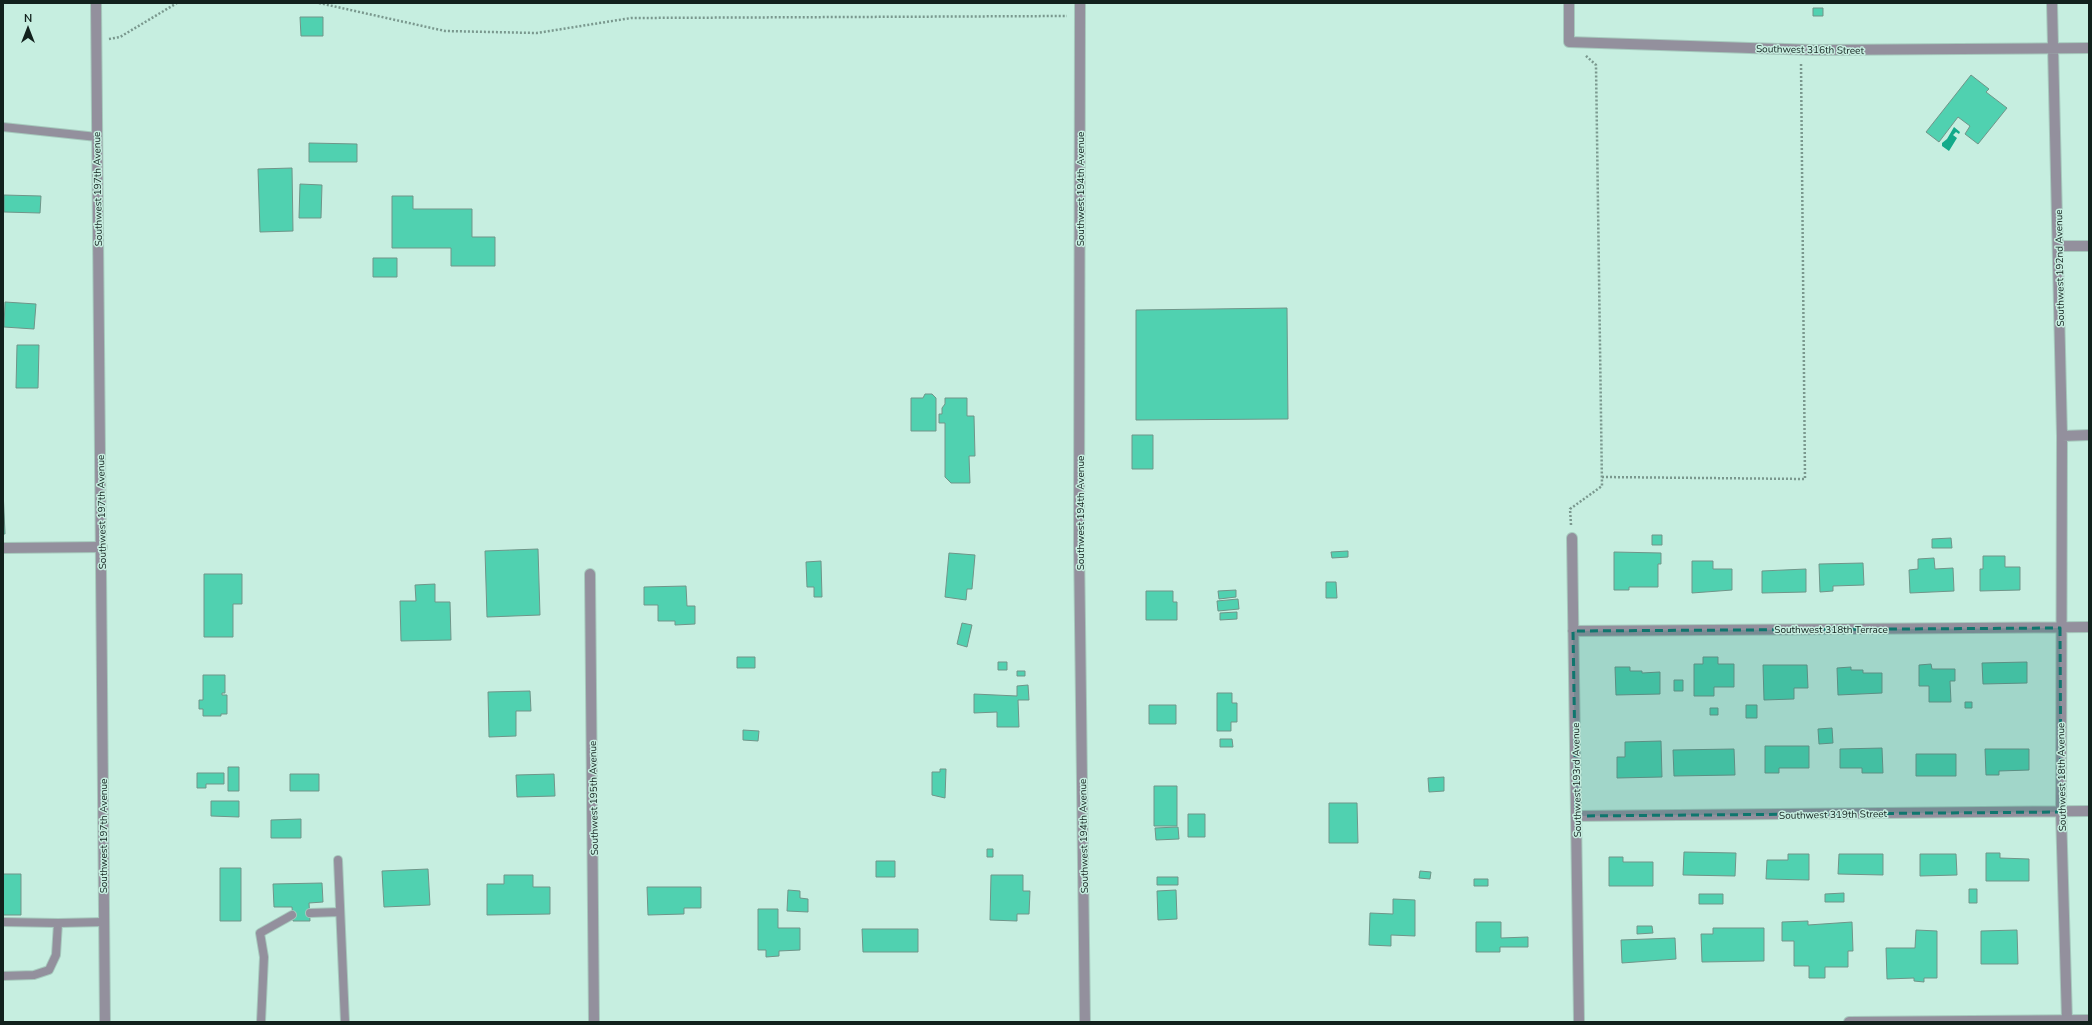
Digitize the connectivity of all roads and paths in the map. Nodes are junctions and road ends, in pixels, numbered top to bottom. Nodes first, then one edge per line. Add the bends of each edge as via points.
1 (96, 3) edge
2 (177, 3) edge
3 (319, 3) edge
4 (1080, 3) edge
5 (1569, 3) edge
6 (2052, 3) edge
7 (1080, 16) junction
8 (1569, 42) junction
9 (96, 43) junction
10 (2053, 48) junction
11 (2089, 48) edge
12 (1801, 50) junction
13 (3, 127) edge
14 (97, 137) junction
15 (2059, 246) junction
16 (2089, 246) edge
17 (2089, 435) edge
18 (2062, 436) junction
19 (1602, 477) junction
20 (2063, 532) joint
21 (1572, 538) joint
22 (102, 547) junction
23 (3, 548) edge
24 (590, 574) dead end
25 (2089, 627) edge
26 (2060, 628) junction
27 (1573, 631) junction
28 (2089, 811) edge
29 (2061, 812) junction
30 (1576, 816) junction
31 (338, 860) dead end
32 (340, 912) junction
33 (310, 913) dead end
34 (292, 915) dead end
35 (3, 922) edge
36 (104, 922) junction
37 (58, 923) junction
38 (3, 976) edge
39 (2089, 1020) edge
40 (2067, 1021) edge
41 (105, 1022) edge
42 (261, 1022) edge
43 (345, 1022) edge
44 (594, 1022) edge
45 (1085, 1022) edge
46 (1579, 1022) edge
47 (1849, 1022) edge

1 - 9 street, Southwest 197th Avenue
2 - 9 path via 120,37
3 - 7 path via 445,31 529,33 631,18
4 - 7 street, Southwest 194th Avenue
5 - 8 street
6 - 10 street, Southwest 192nd Avenue
7 - 45 street, Southwest 194th Avenue via 1079,544
8 - 12 street, Southwest 316th Street
8 - 19 path via 1596,65
9 - 14 street, Southwest 197th Avenue
10 - 11 street, Southwest 316th Street
10 - 12 street, Southwest 316th Street
10 - 15 street, Southwest 192nd Avenue
12 - 19 path via 1805,479
13 - 14 lane
14 - 22 street, Southwest 197th Avenue
15 - 16 street
15 - 18 street, Southwest 192nd Avenue
17 - 18 street
18 - 20 street, Southwest 192nd Avenue
19 - 21 path via 1602,486 1570,509
20 - 26 street, Southwest 18th Avenue
21 - 27 street, Southwest 193rd Avenue
22 - 23 street
22 - 36 street, Southwest 197th Avenue
24 - 44 street, Southwest 195th Avenue
25 - 26 street, Southwest 318th Terrace
26 - 27 street, Southwest 318th Terrace
26 - 29 street, Southwest 18th Avenue
27 - 30 street, Southwest 193rd Avenue
28 - 29 street, Southwest 319th Street
29 - 30 street, Southwest 319th Street
29 - 40 street, Southwest 18th Avenue
30 - 46 street, Southwest 193rd Avenue
31 - 32 lane
32 - 33 lane
32 - 43 lane
34 - 42 lane via 260,933 264,957
35 - 37 lane
36 - 37 lane
36 - 41 street, Southwest 197th Avenue
37 - 38 lane via 56,955 48,970 34,975
39 - 40 street
40 - 47 street

